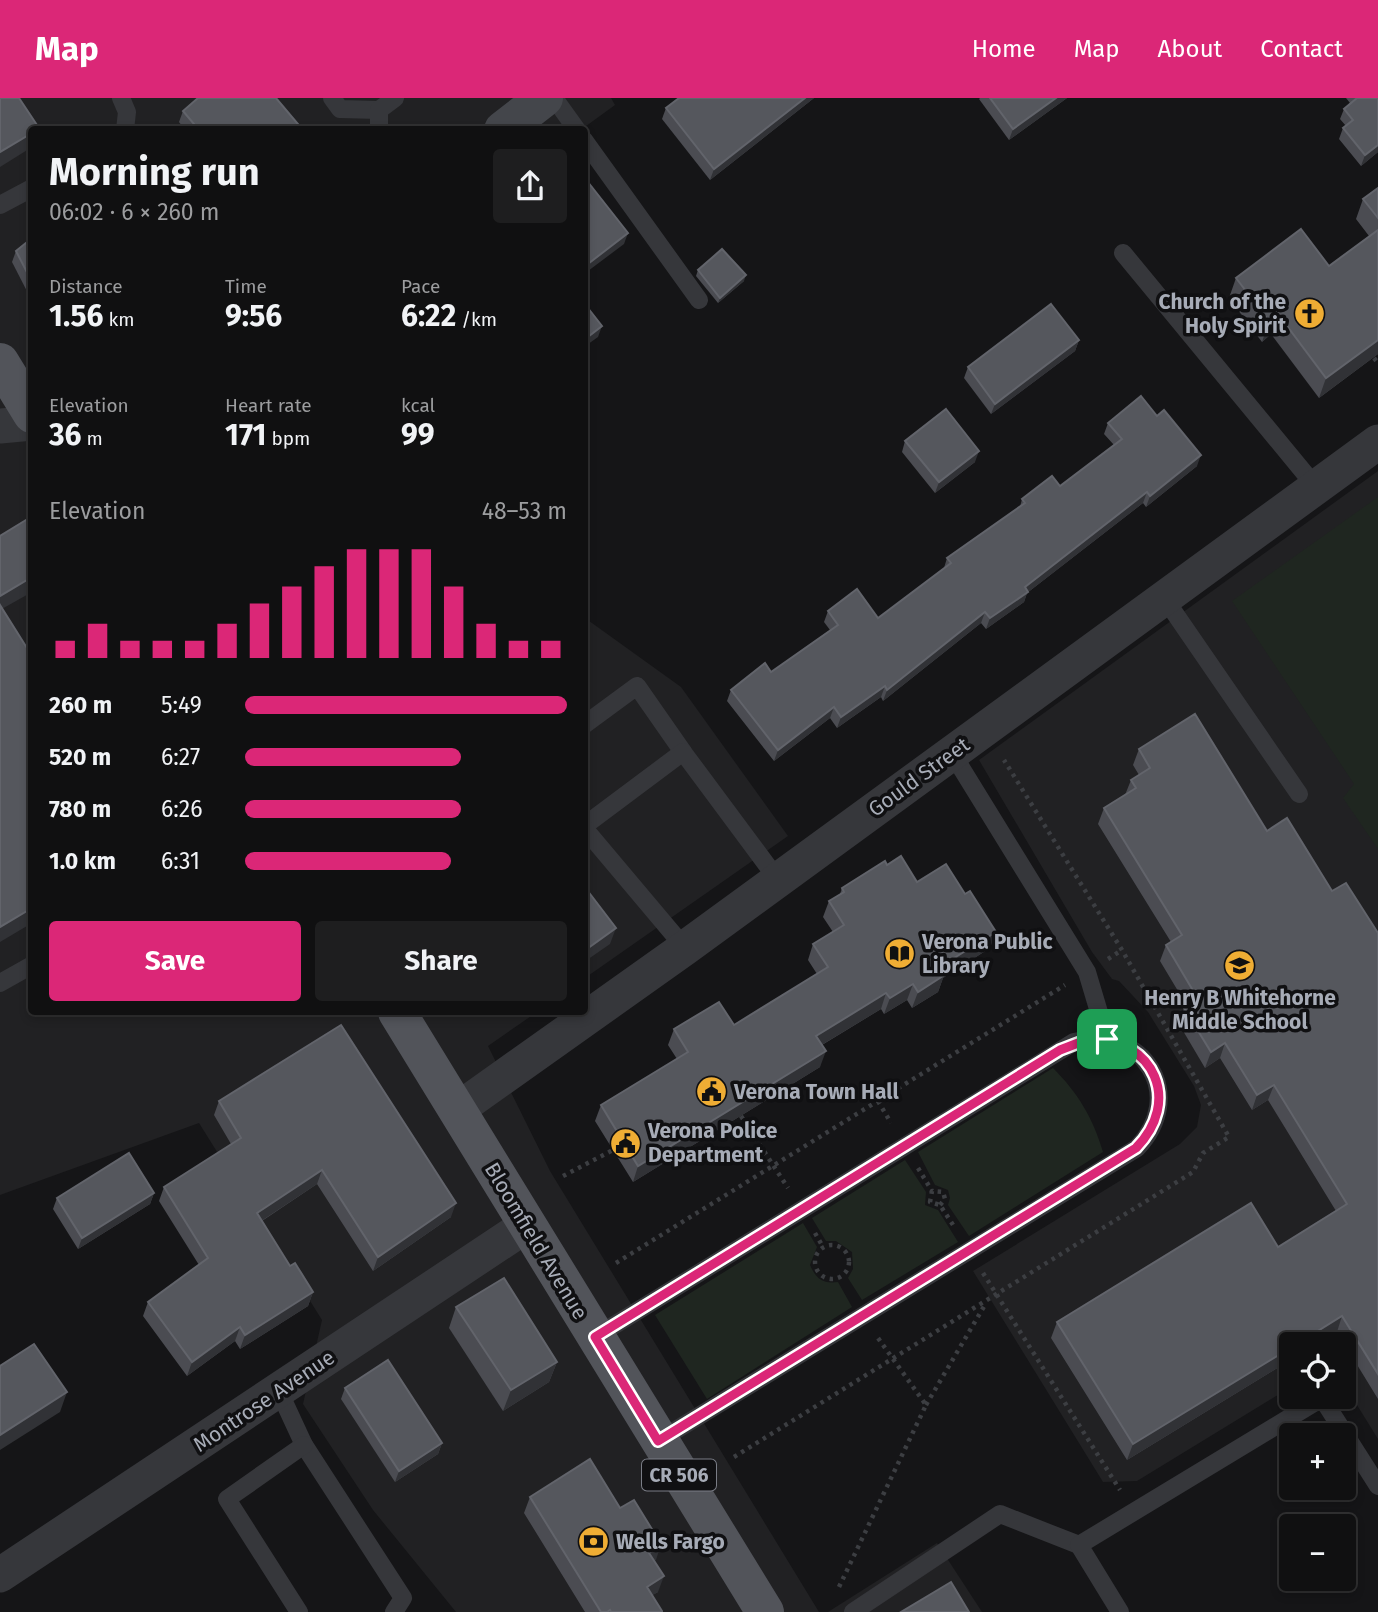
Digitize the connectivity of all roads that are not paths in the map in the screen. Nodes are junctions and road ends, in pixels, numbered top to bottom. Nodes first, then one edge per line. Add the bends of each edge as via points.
1 (121, 98) edge
2 (332, 98) edge
3 (395, 98) edge
4 (544, 98) edge
5 (554, 98) edge
6 (379, 110) junction
7 (125, 126) edge
8 (379, 126) edge
9 (507, 126) edge
10 (574, 126) edge
11 (588, 146) edge
12 (28, 190) edge
13 (0, 205) edge
14 (1123, 253) dead end
15 (699, 300) dead end
16 (0, 362) edge
17 (28, 408) edge
18 (28, 423) edge
19 (0, 426) edge
20 (1378, 442) edge
21 (1316, 487) junction
22 (1165, 599) junction
23 (588, 722) edge
24 (683, 752) junction
25 (952, 754) junction
26 (1299, 794) dead end
27 (588, 824) edge
28 (588, 832) edge
29 (778, 880) junction
30 (685, 948) junction
31 (28, 967) edge
32 (0, 983) edge
33 (399, 1015) edge
34 (1107, 1039) junction
35 (457, 1110) junction
36 (527, 1225) junction
37 (595, 1337) junction
38 (279, 1391) junction
39 (658, 1441) junction
40 (303, 1445) junction
41 (1378, 1486) edge
42 (1079, 1545) junction
43 (0, 1575) edge
44 (299, 1612) edge
45 (394, 1612) edge
46 (765, 1612) edge
47 (853, 1612) edge
48 (1120, 1612) edge

1 - 7 lane via 127,112
2 - 6 lane via 341,109
3 - 6 lane
4 - 9 street
5 - 10 lane
6 - 8 lane
11 - 15 lane
12 - 13 lane
14 - 21 lane
16 - 17 main road
18 - 19 street
20 - 21 street, Gould Street
21 - 22 street, Gould Street
22 - 25 street, Gould Street
22 - 26 lane
23 - 24 lane via 637,686
24 - 27 lane
24 - 29 lane
25 - 29 street, Gould Street
25 - 34 lane via 1087,972
28 - 30 lane
29 - 30 street, Gould Street
30 - 35 street, Gould Street
31 - 32 lane
33 - 35 main road, Bloomfield Avenue / CR 506
34 - 37 lane via 1091,1038 1060,1050
34 - 39 lane via 1137,1053 1155,1079 1159,1101 1155,1124 1136,1148
35 - 36 main road, Bloomfield Avenue / CR 506
36 - 37 main road, Bloomfield Avenue / CR 506
36 - 38 street, Montrose Avenue
37 - 39 main road, Bloomfield Avenue / CR 506
38 - 40 lane
38 - 43 street, Montrose Avenue
39 - 46 main road, Bloomfield Avenue / CR 506
40 - 44 lane via 227,1499
40 - 45 lane via 402,1598
41 - 42 lane via 1322,1398
42 - 47 lane via 1000,1514
42 - 48 lane

